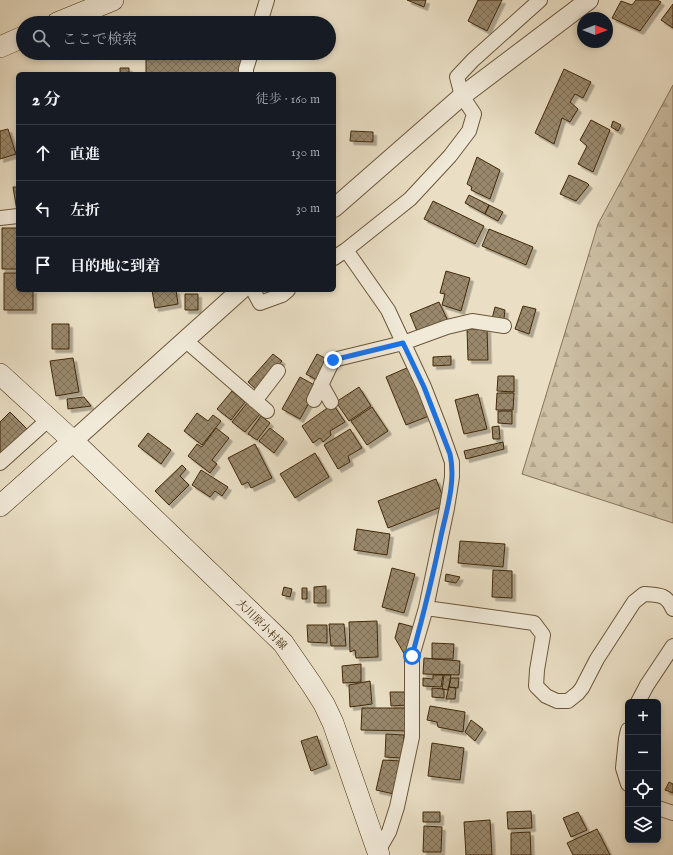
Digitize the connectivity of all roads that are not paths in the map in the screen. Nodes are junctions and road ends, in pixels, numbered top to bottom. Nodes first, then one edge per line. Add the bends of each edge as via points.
1 (113, 0) edge
2 (267, 0) edge
3 (540, 0) edge
4 (589, 0) edge
5 (78, 7) edge
6 (66, 16) edge
7 (262, 16) edge
8 (16, 40) edge
9 (0, 47) edge
10 (249, 60) edge
11 (246, 72) edge
12 (462, 96) junction
13 (336, 206) edge
14 (16, 216) edge
15 (0, 218) edge
16 (340, 254) edge
17 (239, 292) edge
18 (254, 292) edge
19 (286, 292) edge
20 (504, 326) dead end
21 (185, 340) junction
22 (403, 343) junction
23 (278, 371) dead end
24 (0, 374) edge
25 (321, 384) junction
26 (314, 400) dead end
27 (255, 401) junction
28 (331, 402) dead end
29 (267, 411) dead end
30 (49, 419) junction
31 (73, 441) junction
32 (0, 463) edge
33 (0, 506) edge
34 (426, 608) junction
35 (673, 609) edge
36 (673, 646) edge
37 (640, 699) edge
38 (627, 735) edge
39 (625, 774) edge
40 (661, 809) edge
41 (673, 812) edge
42 (379, 853) edge

1 - 5 main road
2 - 7 street
3 - 12 street via 457,77
4 - 12 street
5 - 6 main road
8 - 9 main road
10 - 11 street
12 - 13 street
12 - 16 street via 474,114 469,131 450,156 410,199
14 - 15 street
16 - 22 street via 388,310
17 - 21 street
18 - 19 street via 260,303
20 - 22 street via 472,321
21 - 27 street
21 - 31 street
22 - 25 street via 333,360
22 - 34 street via 429,400 452,462 450,493
23 - 27 street
24 - 30 main road, 大川原小村線
25 - 26 street
25 - 28 street
27 - 29 street
30 - 31 main road, 大川原小村線
30 - 32 street
31 - 33 main road
31 - 42 main road, 大川原小村線 via 283,643 330,717
34 - 35 street via 534,623 543,635 536,686 546,696 557,701 568,701 578,693 634,602 644,594 658,595 668,600
34 - 42 street via 412,656 412,737 397,807
36 - 37 street
38 - 39 street via 623,768
40 - 41 street

